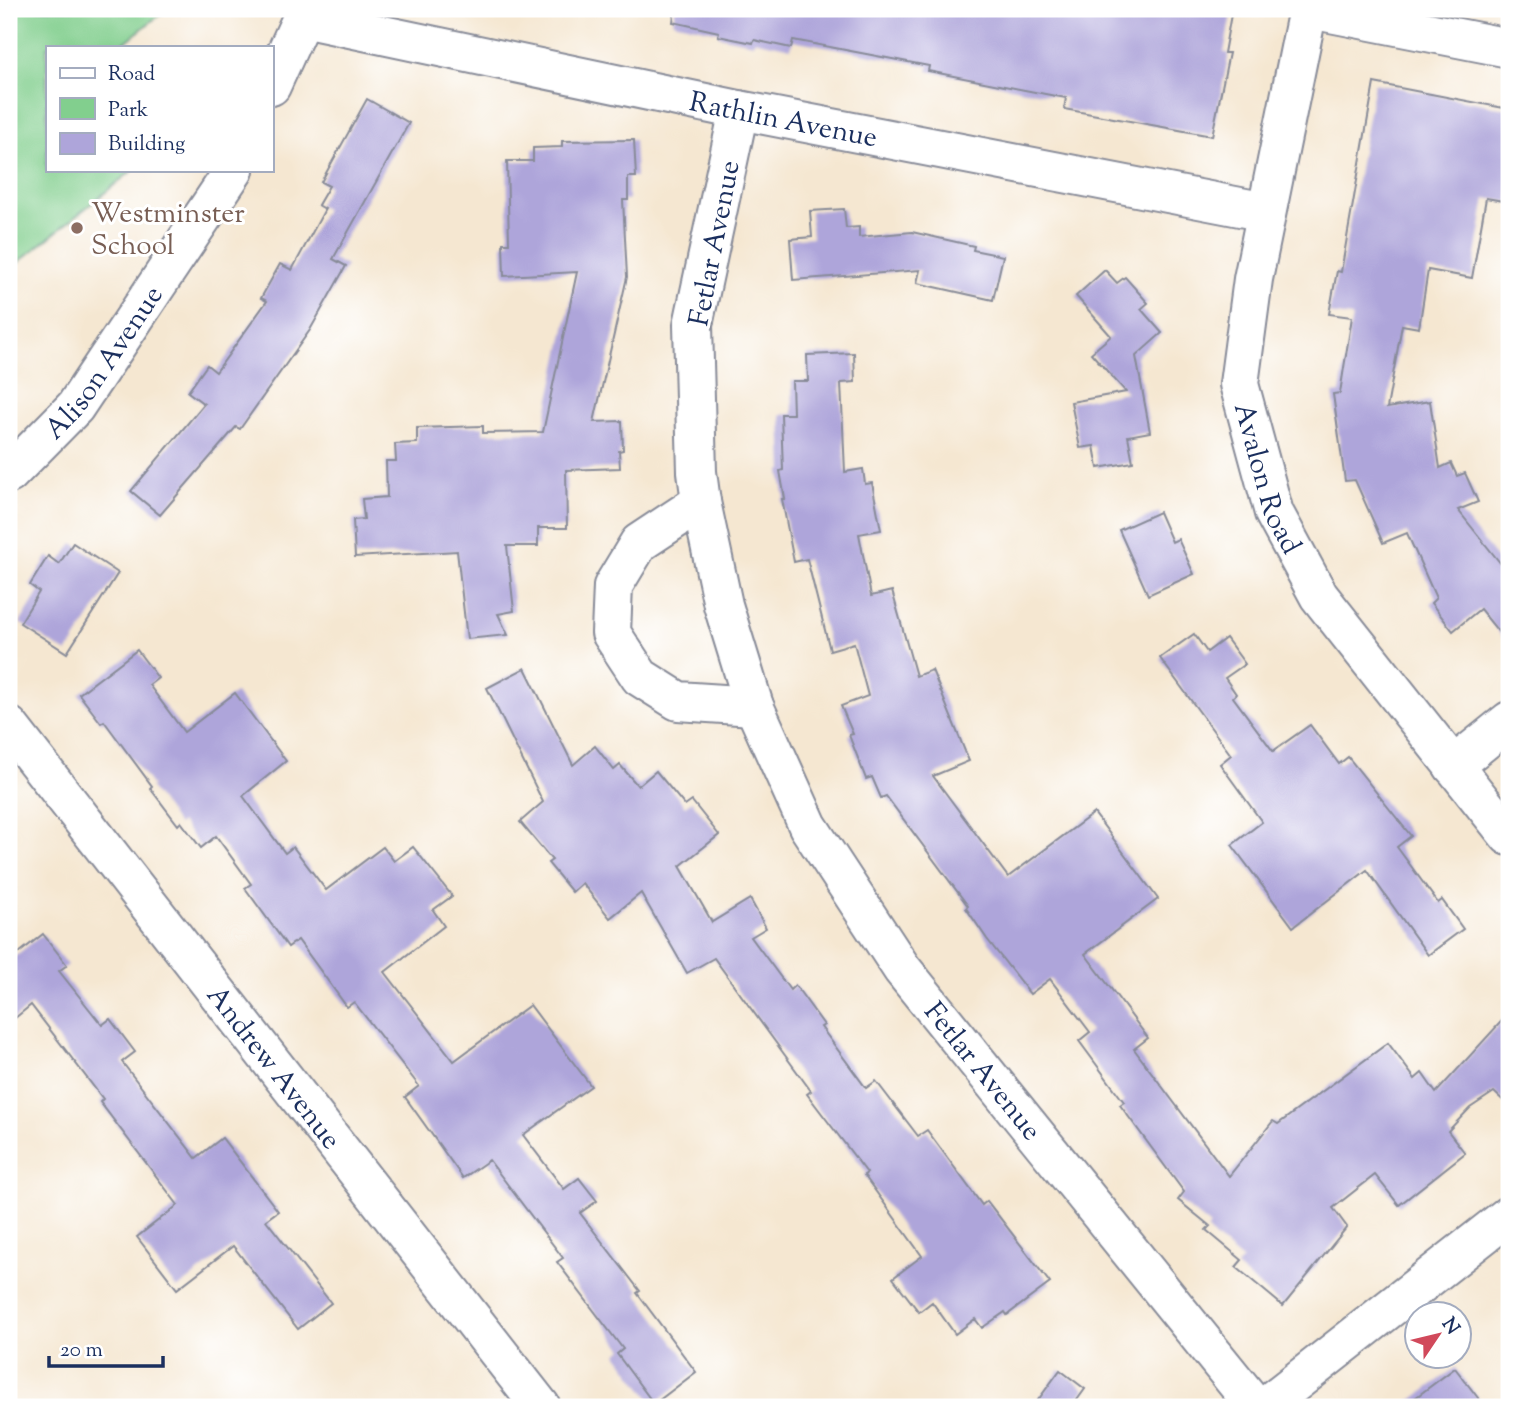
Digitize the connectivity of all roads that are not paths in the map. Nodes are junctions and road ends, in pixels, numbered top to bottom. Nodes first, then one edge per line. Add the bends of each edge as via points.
1 (1309, 9) edge
2 (303, 13) edge
3 (1509, 48) edge
4 (273, 81) edge
5 (739, 110) junction
6 (233, 172) edge
7 (1266, 212) junction
8 (9, 474) edge
9 (701, 502) junction
10 (754, 706) junction
11 (1509, 721) edge
12 (9, 726) edge
13 (1453, 766) junction
14 (1509, 836) edge
15 (1509, 1215) edge
16 (541, 1407) edge
17 (1256, 1407) edge
18 (1264, 1407) edge

1 - 3 street
1 - 7 street, Avalon Road
2 - 4 street
2 - 5 street, Rathlin Avenue
5 - 7 street, Rathlin Avenue
5 - 9 street, Fetlar Avenue via 694,325
6 - 8 street, Alison Avenue via 75,407
7 - 13 street, Avalon Road via 1239,384 1274,513 1319,596
9 - 10 street, Fetlar Avenue via 723,605
9 - 10 street via 639,543 613,586 611,634 640,677 678,701
10 - 17 street, Fetlar Avenue via 807,826 902,970
11 - 13 street
12 - 16 street, Andrew Avenue
13 - 14 street, Avalon Road
15 - 18 street

